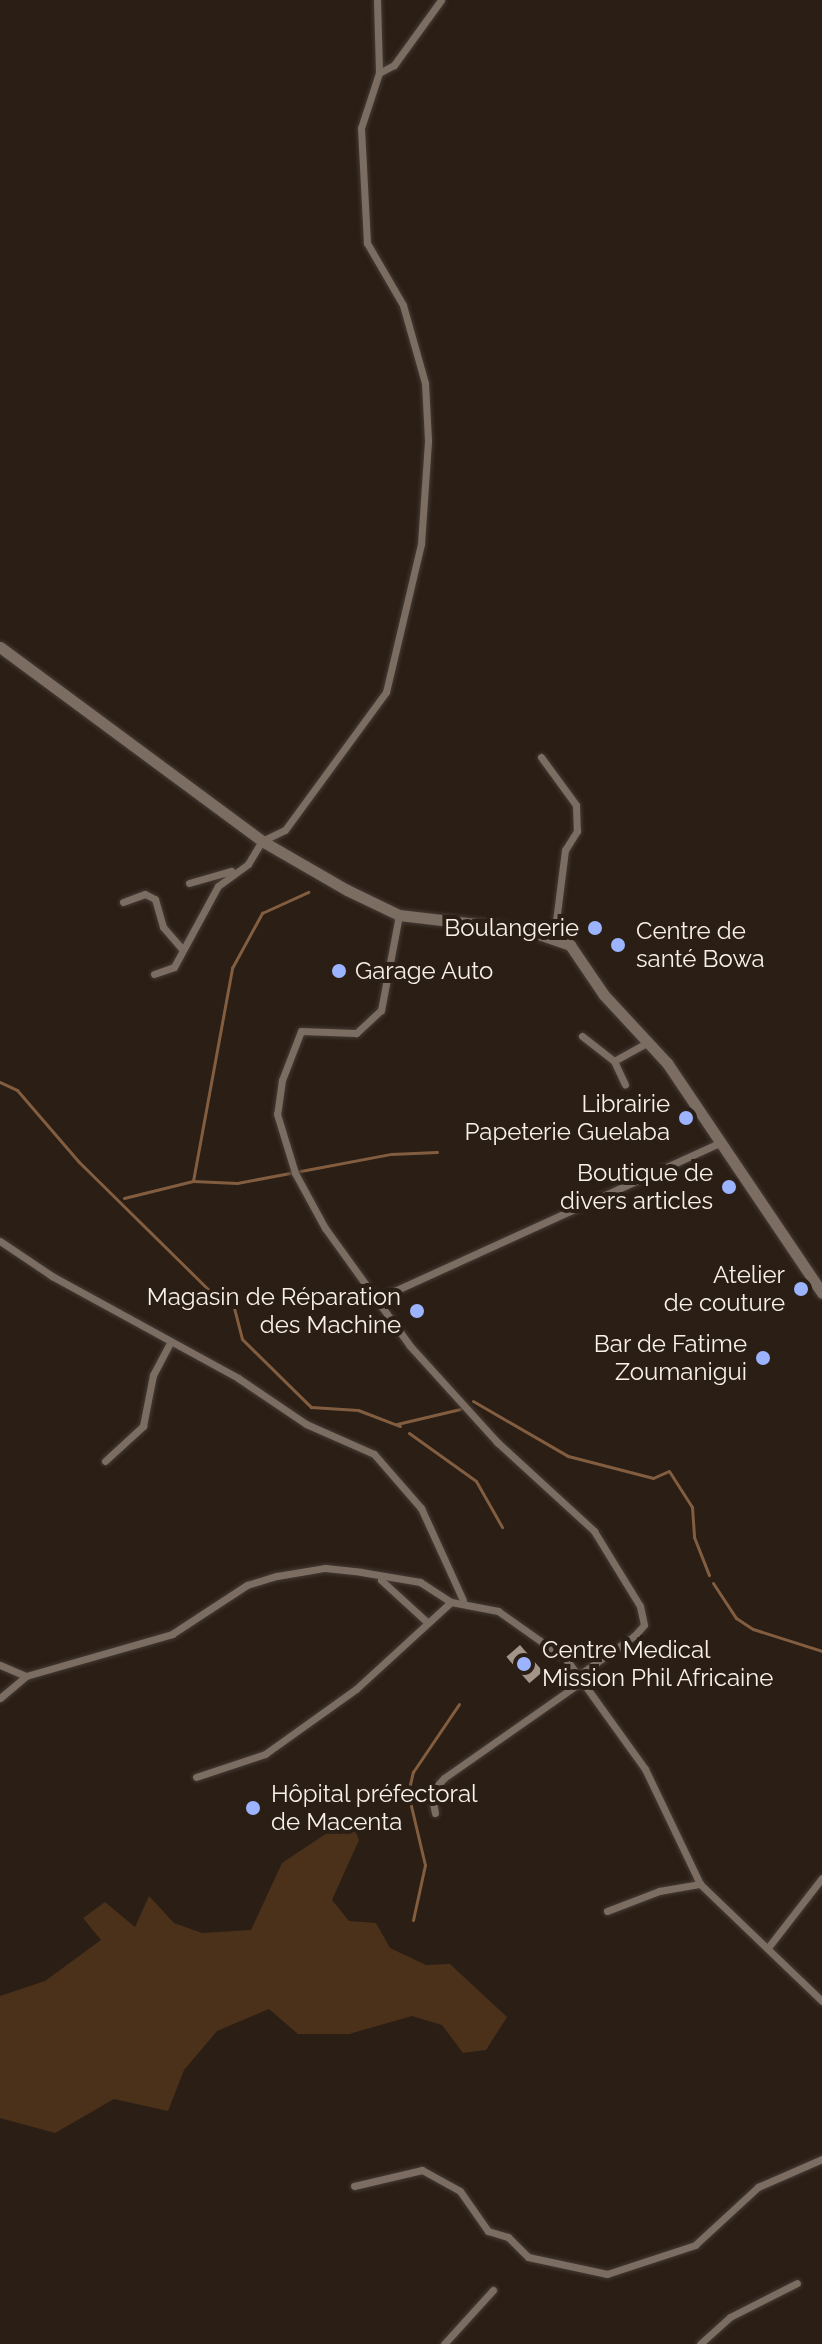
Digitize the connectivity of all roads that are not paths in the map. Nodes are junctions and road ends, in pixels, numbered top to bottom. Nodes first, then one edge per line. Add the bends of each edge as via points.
1 (377, 0) edge
2 (441, 0) edge
3 (379, 73) junction
4 (0, 647) edge
5 (541, 757) dead end
6 (262, 841) junction
7 (231, 871) junction
8 (189, 883) dead end
9 (123, 902) dead end
10 (399, 915) junction
11 (554, 937) junction
12 (183, 950) junction
13 (154, 974) dead end
14 (582, 1036) dead end
15 (648, 1042) junction
16 (614, 1061) junction
17 (625, 1085) dead end
18 (719, 1143) junction
19 (0, 1241) edge
20 (822, 1293) edge
21 (379, 1298) junction
22 (170, 1343) junction
23 (105, 1461) dead end
24 (380, 1579) junction
25 (463, 1600) junction
26 (451, 1602) junction
27 (427, 1622) junction
28 (0, 1665) edge
29 (26, 1676) junction
30 (582, 1678) junction
31 (0, 1698) edge
32 (196, 1777) dead end
33 (435, 1813) dead end
34 (822, 1878) edge
35 (700, 1884) junction
36 (607, 1911) dead end
37 (770, 1945) junction
38 (822, 2001) edge
39 (822, 2159) edge
40 (354, 2186) dead end
41 (797, 2283) dead end
42 (493, 2290) dead end
43 (444, 2344) edge
44 (700, 2344) edge

1 - 3 street
2 - 3 street via 394,65
3 - 6 street via 361,128 367,243 403,305 425,383 421,544 386,692 285,830
4 - 6 main road
5 - 11 street via 576,805 577,831 565,850
6 - 7 street via 248,864
6 - 10 main road
7 - 8 street
7 - 12 street
9 - 12 street via 145,894 155,899 163,927
10 - 11 main road
10 - 21 street via 381,1010 356,1033 301,1031 282,1080 277,1114 313,1206
11 - 15 main road via 586,963 604,995
12 - 13 street via 174,967
14 - 16 street
15 - 16 street
15 - 18 main road
16 - 17 street
18 - 20 main road
18 - 21 street
19 - 22 street
21 - 30 street via 449,1391 594,1531 640,1606 644,1625
22 - 23 street via 153,1375 143,1426
22 - 25 street via 238,1378 306,1424 374,1454 421,1508
24 - 26 street via 420,1582
24 - 27 street
24 - 29 street via 325,1568 277,1576 247,1585 172,1634
25 - 26 street
25 - 30 street via 498,1611 538,1635
26 - 27 street
27 - 32 street via 356,1689 265,1754
28 - 29 street
29 - 31 street
30 - 33 street via 444,1778 431,1792
30 - 35 street via 645,1769
34 - 37 street
35 - 36 street via 659,1891
35 - 37 street
37 - 38 street
39 - 40 street via 758,2187 695,2245 607,2274 528,2257 508,2237 488,2231 460,2191 422,2170
41 - 44 street via 730,2317
42 - 43 street

